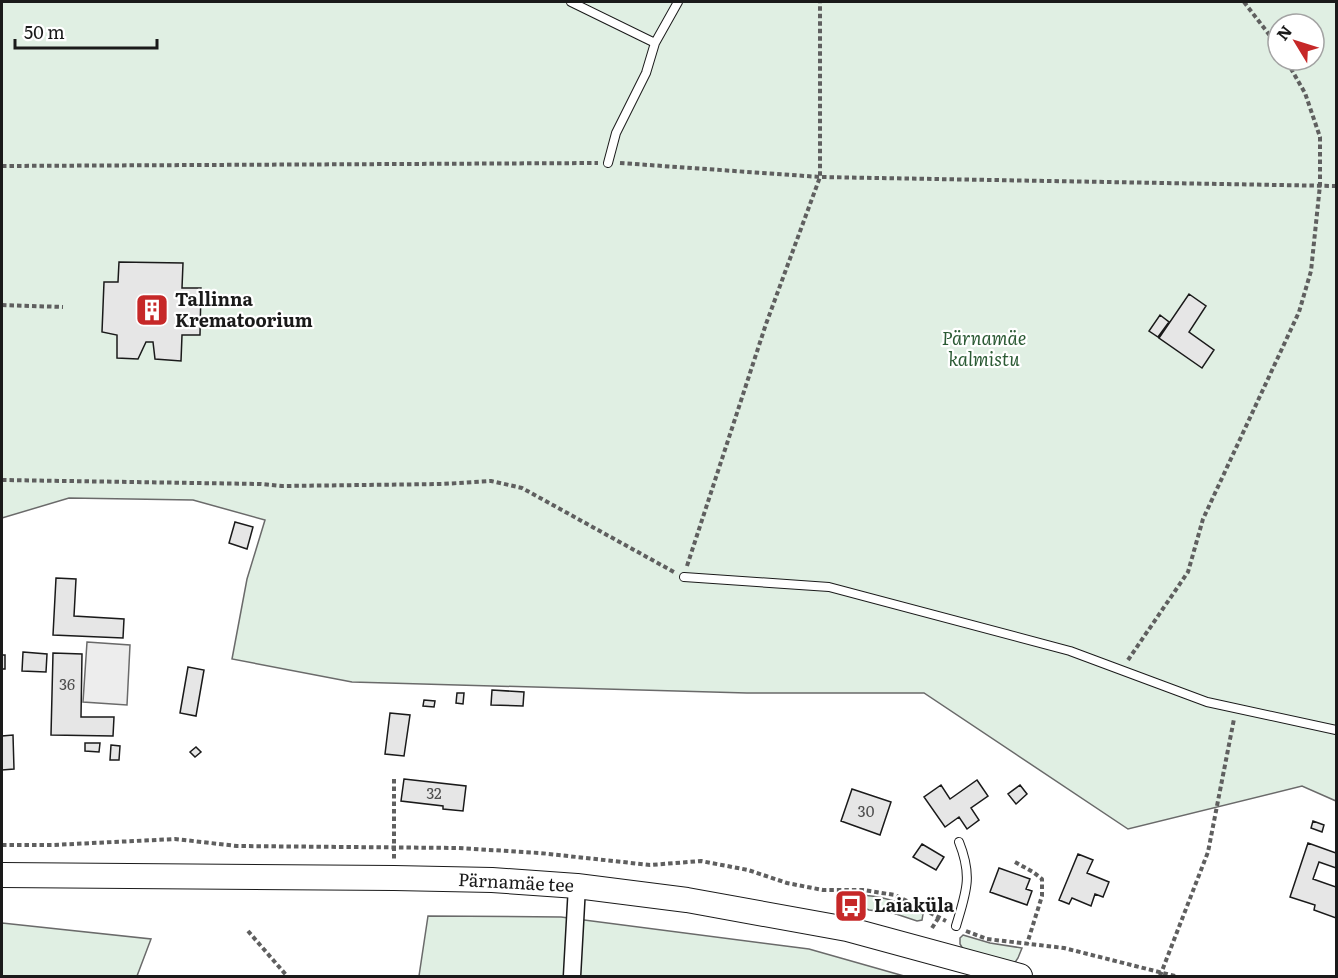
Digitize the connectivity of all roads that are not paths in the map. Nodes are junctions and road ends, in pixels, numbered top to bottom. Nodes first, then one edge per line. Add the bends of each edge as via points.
1 (571, 2) edge
2 (678, 2) edge
3 (655, 43) junction
4 (608, 163) road end
5 (684, 577) road end
6 (1336, 730) edge
7 (959, 842) dead end
8 (2, 875) edge
9 (577, 886) junction
10 (956, 926) dead end
11 (572, 976) edge
12 (1020, 976) edge

1 - 3 lane
2 - 3 lane
3 - 4 lane via 646,73 616,133
5 - 6 lane via 829,587 1070,651 1207,702
7 - 10 lane via 967,862 968,882
8 - 9 main road, Pärnamäe tee via 394,878
9 - 11 street
9 - 12 main road, Pärnamäe tee via 687,900 847,928

